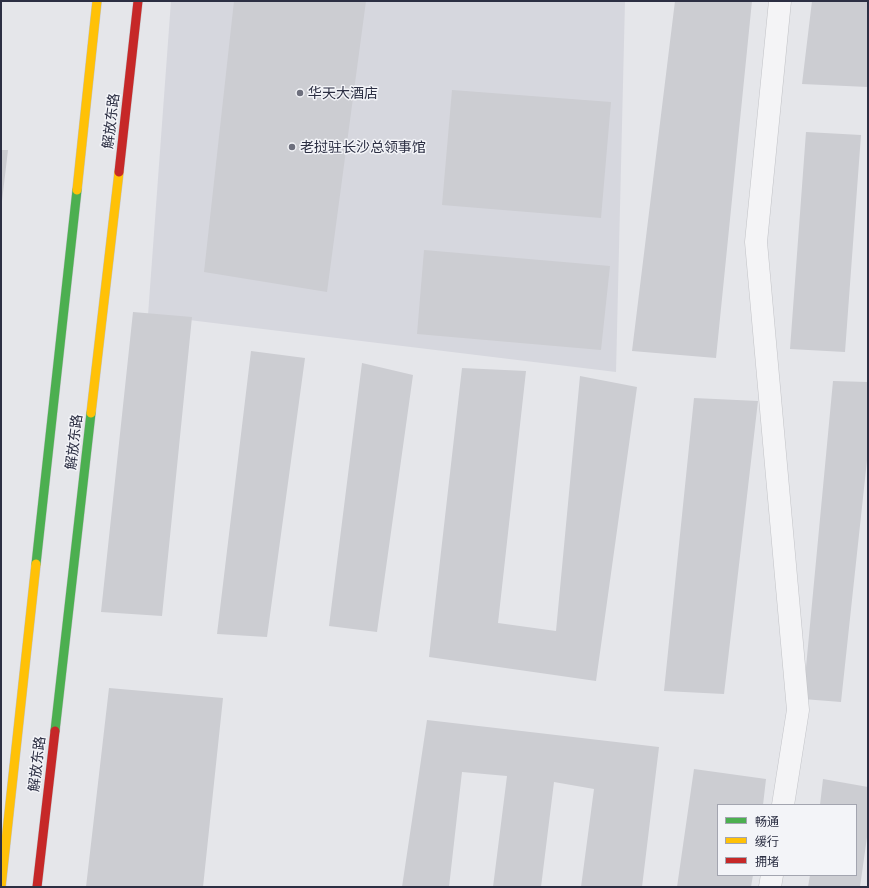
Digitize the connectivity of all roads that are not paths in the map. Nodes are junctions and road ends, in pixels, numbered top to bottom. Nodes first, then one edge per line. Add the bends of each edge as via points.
1 (97, 1) edge
2 (138, 1) edge
3 (780, 1) edge
4 (783, 804) edge
5 (772, 876) edge
6 (1, 887) edge
7 (37, 887) edge
8 (770, 887) edge

1 - 6 main road, 解放东路
2 - 7 main road, 解放东路
3 - 4 street via 756,242 798,710
5 - 8 street

